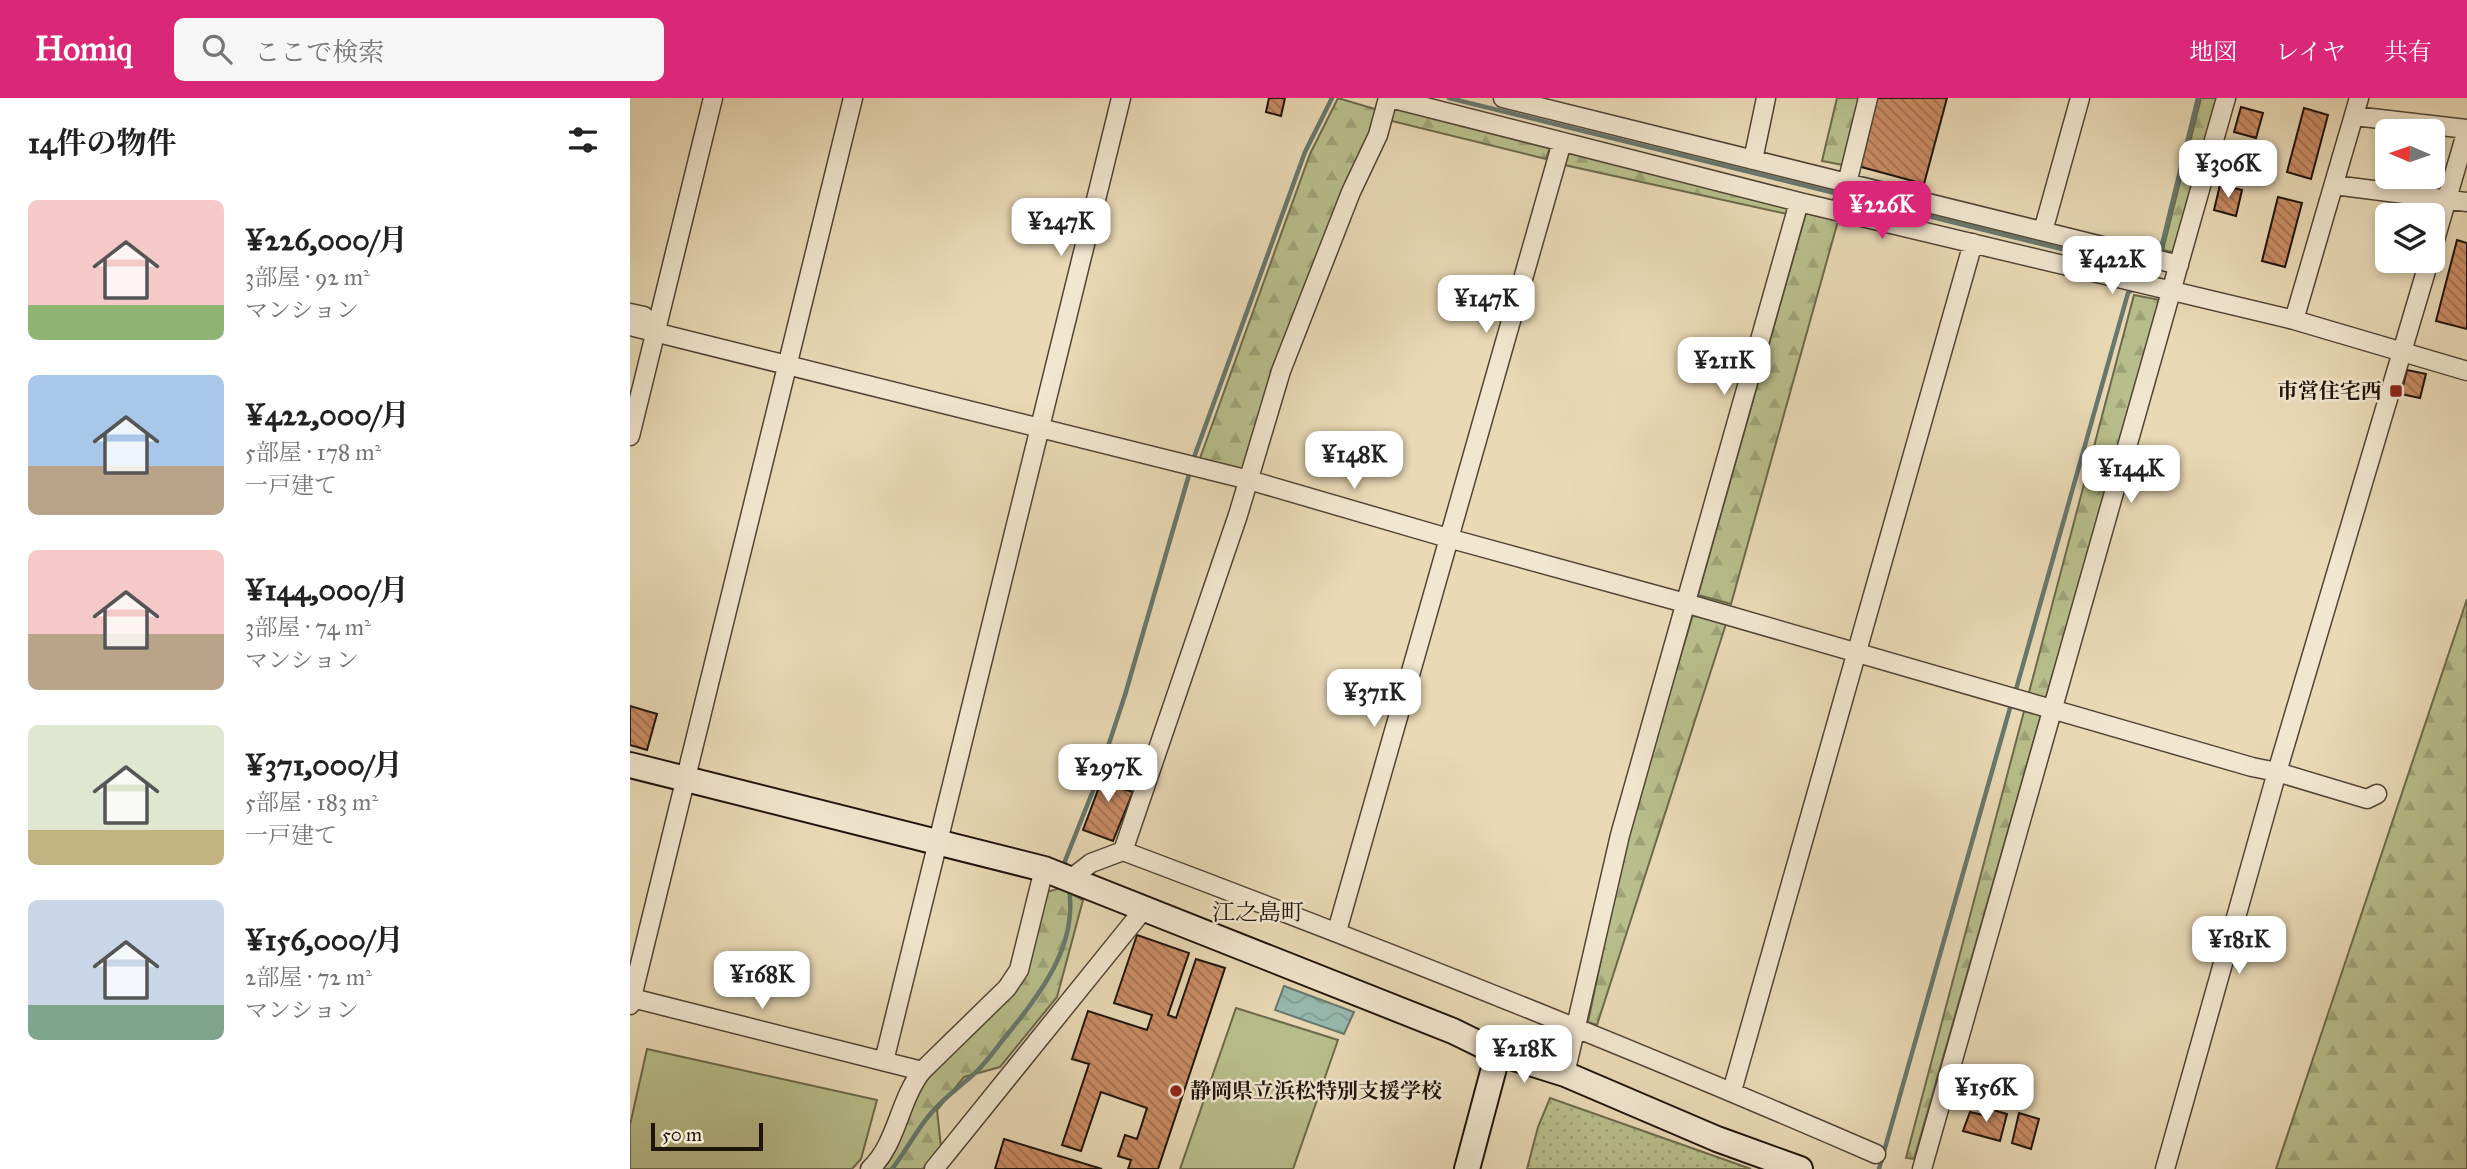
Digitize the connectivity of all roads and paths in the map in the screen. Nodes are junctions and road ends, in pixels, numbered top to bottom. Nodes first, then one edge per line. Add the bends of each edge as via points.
1 (713, 98) edge
2 (853, 98) edge
3 (1121, 98) edge
4 (1389, 98) edge
5 (1503, 98) edge
6 (1766, 98) edge
7 (1868, 98) edge
8 (2080, 98) edge
9 (2226, 98) edge
10 (2359, 98) edge
11 (2354, 116) junction
12 (2467, 130) edge
13 (1562, 142) junction
14 (1753, 160) junction
15 (1846, 183) junction
16 (2334, 186) junction
17 (2448, 199) junction
18 (1799, 202) junction
19 (2467, 202) edge
20 (2445, 209) edge
21 (1840, 212) junction
22 (2043, 231) junction
23 (1973, 243) junction
24 (2179, 265) junction
25 (2426, 273) edge
26 (2171, 290) junction
27 (2294, 320) junction
28 (631, 325) edge
29 (656, 331) junction
30 (2403, 351) junction
31 (788, 363) junction
32 (2467, 371) edge
33 (1040, 426) junction
34 (630, 436) edge
35 (1250, 480) junction
36 (1448, 538) junction
37 (1685, 603) junction
38 (1857, 653) junction
39 (2048, 709) junction
40 (630, 765) edge
41 (2277, 772) junction
42 (686, 779) junction
43 (2377, 794) dead end
44 (938, 841) junction
45 (1123, 851) junction
46 (1044, 869) junction
47 (1069, 880) junction
48 (1144, 909) junction
49 (1337, 931) junction
50 (631, 1002) edge
51 (1577, 1027) junction
52 (1498, 1053) junction
53 (884, 1061) junction
54 (922, 1071) junction
55 (1564, 1074) junction
56 (1732, 1091) junction
57 (1875, 1154) dead end
58 (870, 1169) edge
59 (934, 1169) edge
60 (1467, 1169) edge
61 (1800, 1169) edge
62 (1922, 1169) edge
63 (2165, 1169) edge

1 - 29 street
2 - 31 street
3 - 33 street
4 - 13 street
4 - 35 street via 1281,371
5 - 14 street
6 - 14 street
7 - 15 street
8 - 22 street
9 - 24 street
10 - 11 street
11 - 12 street
11 - 16 street
12 - 17 street
13 - 18 street
13 - 36 street
14 - 15 street
15 - 21 street
15 - 22 street
16 - 17 street
16 - 27 street
17 - 19 street
17 - 20 street
18 - 21 street
18 - 37 street
21 - 23 street
22 - 24 street
23 - 26 street
23 - 38 street
24 - 26 street
25 - 30 street
26 - 27 street
26 - 39 street
27 - 30 street
28 - 29 street
29 - 31 street
29 - 34 street
30 - 32 street
30 - 41 street
31 - 33 street
31 - 42 street
33 - 35 street
33 - 44 street
35 - 36 street
35 - 45 street
36 - 37 street
36 - 49 street
37 - 38 street
37 - 51 street via 1620,835
38 - 39 street
38 - 56 street
39 - 41 street
39 - 62 street
40 - 42 street
41 - 43 street via 2367,799
41 - 63 street
42 - 44 street
42 - 50 street
44 - 46 street
44 - 53 street
45 - 47 street via 1091,863
45 - 49 street
46 - 47 street
46 - 54 street via 1019,970 1007,988
47 - 48 street
48 - 52 street
48 - 59 street
49 - 51 street
50 - 53 street
51 - 55 street
51 - 56 street
52 - 55 street
52 - 60 street
53 - 54 street
54 - 58 street via 913,1082 881,1159
55 - 61 street
56 - 57 street

